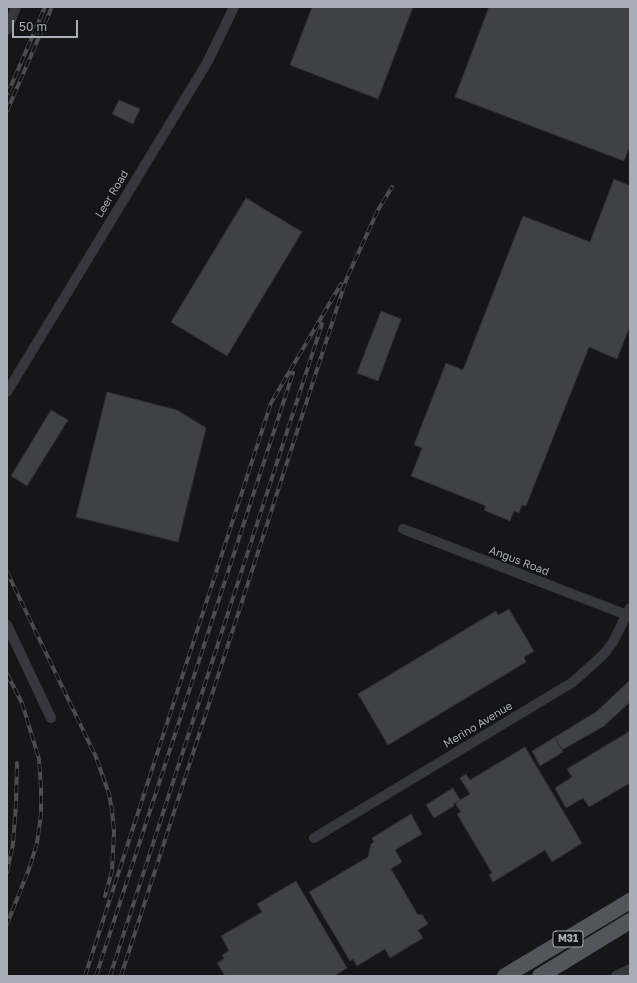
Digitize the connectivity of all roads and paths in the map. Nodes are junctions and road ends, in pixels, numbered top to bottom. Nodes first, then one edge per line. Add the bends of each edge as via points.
1 (16, 7) edge
2 (234, 7) edge
3 (7, 30) edge
4 (7, 392) edge
5 (403, 529) dead end
6 (629, 611) edge
7 (7, 625) edge
8 (50, 718) dead end
9 (314, 838) dead end
10 (630, 901) edge
11 (630, 921) edge
12 (630, 969) edge
13 (506, 976) edge
14 (540, 976) edge
15 (616, 976) edge

1 - 3 street
2 - 4 street, Leer Road via 208,61
5 - 6 street, Angus Road
6 - 9 street, Merino Avenue via 604,654 573,682
7 - 8 street
10 - 13 main road, M31
11 - 14 main road, M31
12 - 15 street

